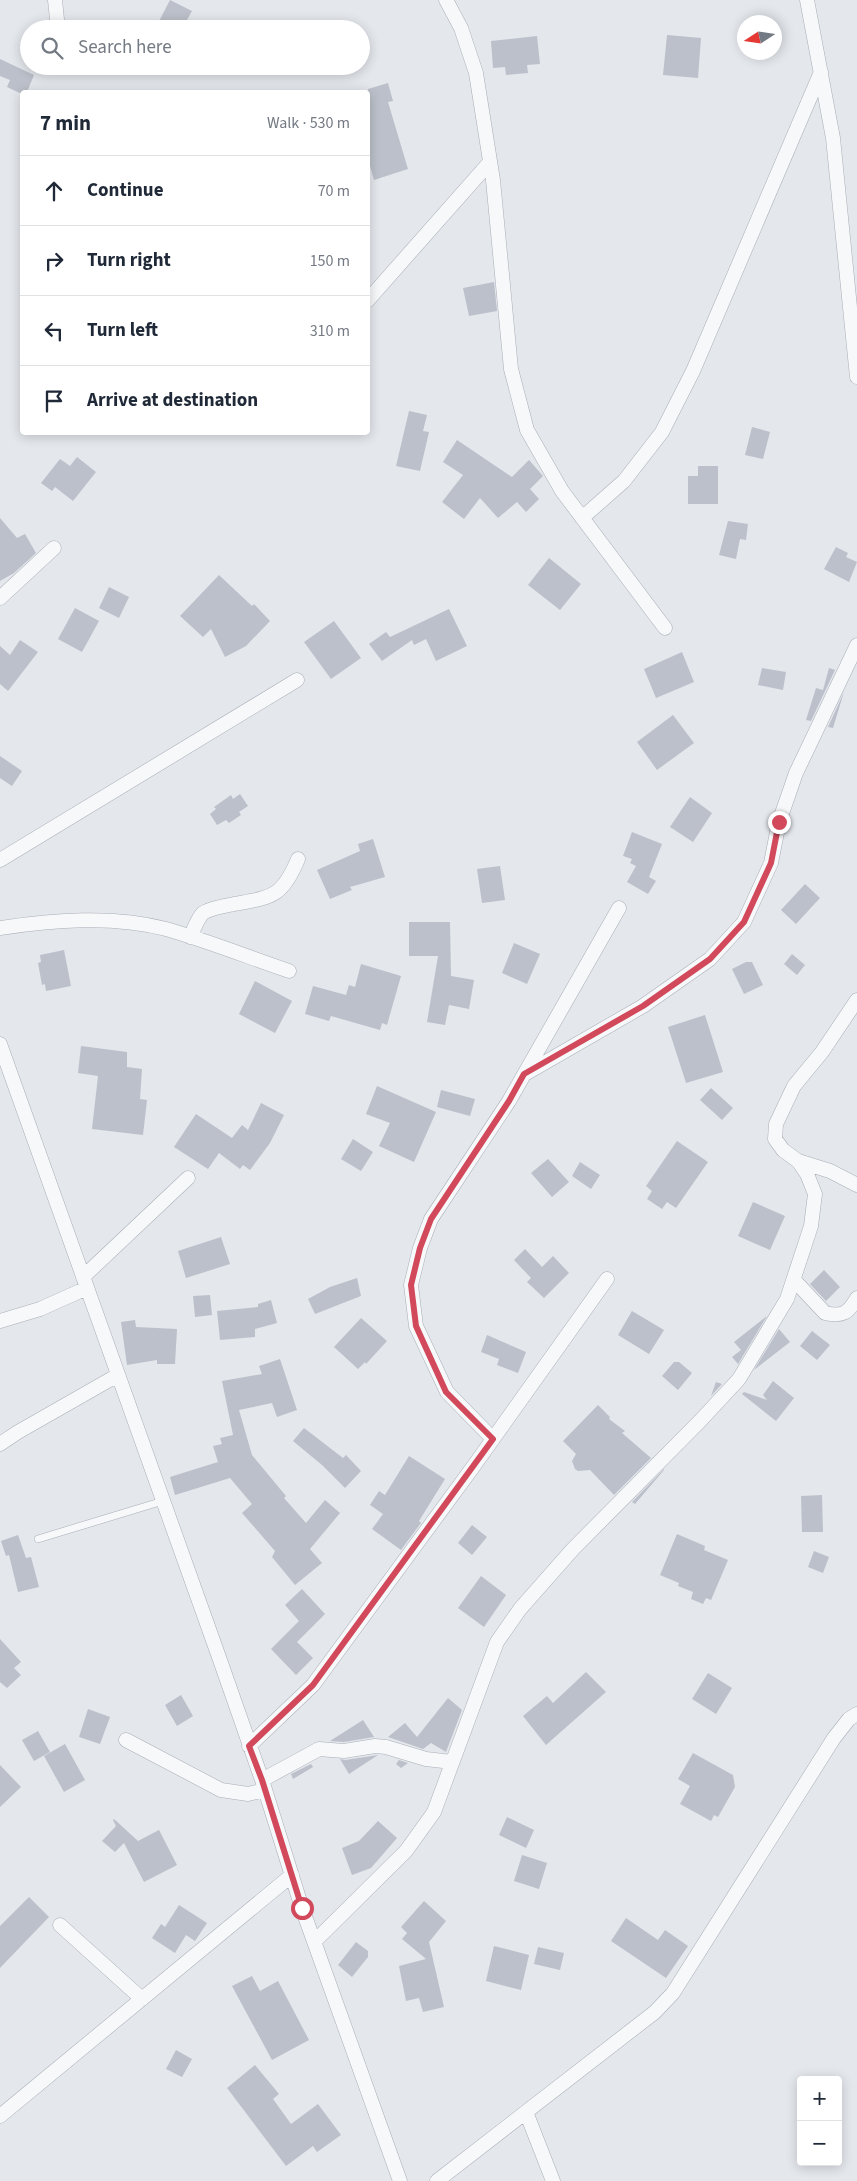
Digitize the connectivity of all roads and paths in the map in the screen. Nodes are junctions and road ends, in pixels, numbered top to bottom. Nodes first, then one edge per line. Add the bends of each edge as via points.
1 (56, 0) edge
2 (446, 0) edge
3 (808, 0) edge
4 (57, 20) edge
5 (821, 72) junction
6 (490, 162) junction
7 (370, 298) edge
8 (857, 377) edge
9 (582, 518) junction
10 (54, 548) dead end
11 (0, 598) edge
12 (665, 628) dead end
13 (857, 645) edge
14 (297, 680) dead end
15 (298, 859) dead end
16 (0, 860) edge
17 (619, 908) dead end
18 (0, 928) edge
19 (190, 937) junction
20 (289, 971) dead end
21 (857, 1000) edge
22 (0, 1044) edge
23 (524, 1074) junction
24 (798, 1161) junction
25 (188, 1178) dead end
26 (857, 1184) edge
27 (607, 1279) dead end
28 (794, 1280) junction
29 (85, 1282) junction
30 (857, 1298) edge
31 (0, 1321) edge
32 (118, 1374) junction
33 (493, 1439) junction
34 (0, 1444) edge
35 (163, 1501) junction
36 (38, 1539) dead end
37 (857, 1714) edge
38 (126, 1740) dead end
39 (249, 1746) junction
40 (452, 1762) junction
41 (263, 1785) junction
42 (292, 1875) junction
43 (60, 1925) dead end
44 (315, 1941) junction
45 (142, 1999) junction
46 (526, 2112) junction
47 (0, 2116) edge
48 (400, 2181) edge
49 (437, 2181) edge
50 (553, 2181) edge

1 - 4 street
2 - 6 street via 461,28 476,72
3 - 5 street
5 - 8 street via 833,138
5 - 9 street via 693,371 662,432 624,481
6 - 7 street
6 - 9 street via 510,369 528,430 562,491
9 - 12 street
10 - 11 street
13 - 23 street via 796,772 779,822 771,863 744,922 710,959 643,1006
14 - 16 street
15 - 19 street via 290,879 280,891 268,898 214,908 203,914
17 - 23 street
18 - 19 street via 36,922 84,920 122,922
19 - 20 street
21 - 24 street via 794,1086 776,1124 775,1139
22 - 29 street
23 - 33 street via 431,1219 411,1285 416,1326 446,1392
24 - 26 street
24 - 28 street via 815,1194 811,1226
25 - 29 street
27 - 33 street
28 - 30 street via 825,1313 843,1314 850,1310
28 - 40 street via 788,1299 739,1379 520,1608 497,1642
29 - 31 street via 40,1309
29 - 32 street
32 - 34 street
32 - 35 street
33 - 39 street via 313,1685
35 - 36 lane
35 - 39 street
37 - 46 street via 834,1738 673,1993 655,2012
38 - 41 street via 222,1790 248,1794
39 - 41 street
40 - 41 street via 426,1759 381,1746 344,1751 318,1749
40 - 44 street via 434,1812 406,1851
41 - 42 street
42 - 44 street
42 - 45 street
43 - 45 street
44 - 48 street
45 - 47 street
46 - 49 street
46 - 50 street

